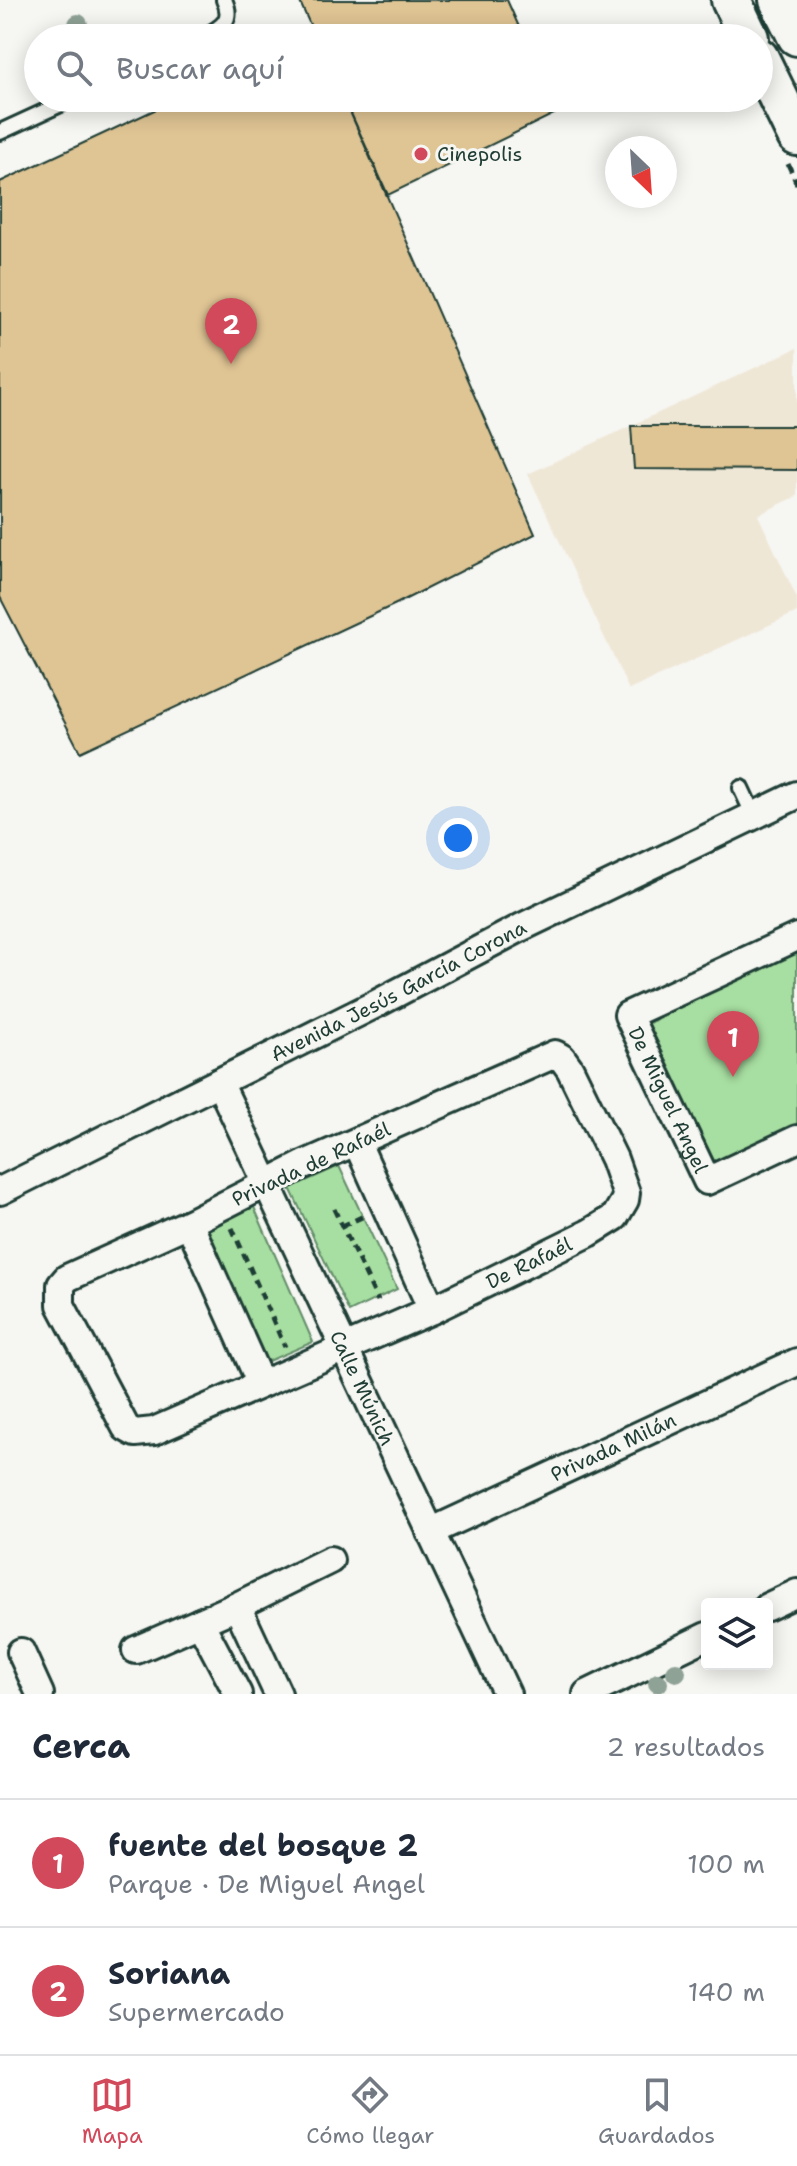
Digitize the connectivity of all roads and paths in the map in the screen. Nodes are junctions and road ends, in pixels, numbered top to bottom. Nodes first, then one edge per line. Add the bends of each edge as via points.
1 (224, 0) edge
2 (779, 0) edge
3 (224, 24) edge
4 (797, 36) edge
5 (773, 87) edge
6 (44, 112) edge
7 (0, 132) edge
8 (797, 136) edge
9 (741, 788) dead end
10 (797, 795) edge
11 (754, 816) junction
12 (797, 937) edge
13 (219, 1082) junction
14 (797, 1139) edge
15 (357, 1143) junction
16 (267, 1182) junction
17 (0, 1191) edge
18 (334, 1209) dead end
19 (620, 1210) joint
20 (365, 1215) dead end
21 (227, 1217) dead end
22 (189, 1223) junction
23 (342, 1226) junction
24 (378, 1301) dead end
25 (432, 1310) junction
26 (342, 1350) junction
27 (288, 1354) dead end
28 (797, 1362) edge
29 (261, 1384) junction
30 (131, 1432) joint
31 (430, 1532) junction
32 (330, 1560) dead end
33 (797, 1593) edge
34 (773, 1604) edge
35 (237, 1606) junction
36 (200, 1622) junction
37 (701, 1639) edge
38 (136, 1650) dead end
39 (21, 1652) dead end
40 (40, 1694) edge
41 (238, 1694) edge
42 (278, 1694) edge
43 (507, 1694) edge
44 (587, 1694) edge

1 - 3 lane
2 - 4 main road
5 - 8 main road
6 - 7 lane
9 - 11 lane
10 - 11 street, Avenida Jesús García Corona
11 - 13 street, Avenida Jesús García Corona
12 - 14 street, De Miguel Angel via 628,1015 707,1181
13 - 16 street, Calle Múnich
13 - 17 street, Avenida Jesús García Corona
15 - 16 street, Privada de Rafaél
15 - 19 street, Privada de Rafaél via 555,1054 570,1069 614,1159 626,1193
15 - 25 street
16 - 22 street, Privada de Rafaél
16 - 26 street, Calle Múnich
18 - 23 path
19 - 25 street, De Rafaél via 606,1224
20 - 23 path
21 - 27 path
22 - 29 street
22 - 30 street, Privada de Rafaél via 81,1270 61,1285 66,1317
23 - 24 path
25 - 26 street, De Rafaél
26 - 29 street, De Rafaél
26 - 31 street, Calle Múnich
28 - 31 street, Privada Milán
29 - 30 street, De Rafaél via 154,1431
31 - 43 street, Calle Múnich
32 - 35 street
33 - 34 street
35 - 36 street
35 - 42 street
36 - 38 street
36 - 41 street
37 - 44 street
39 - 40 street

